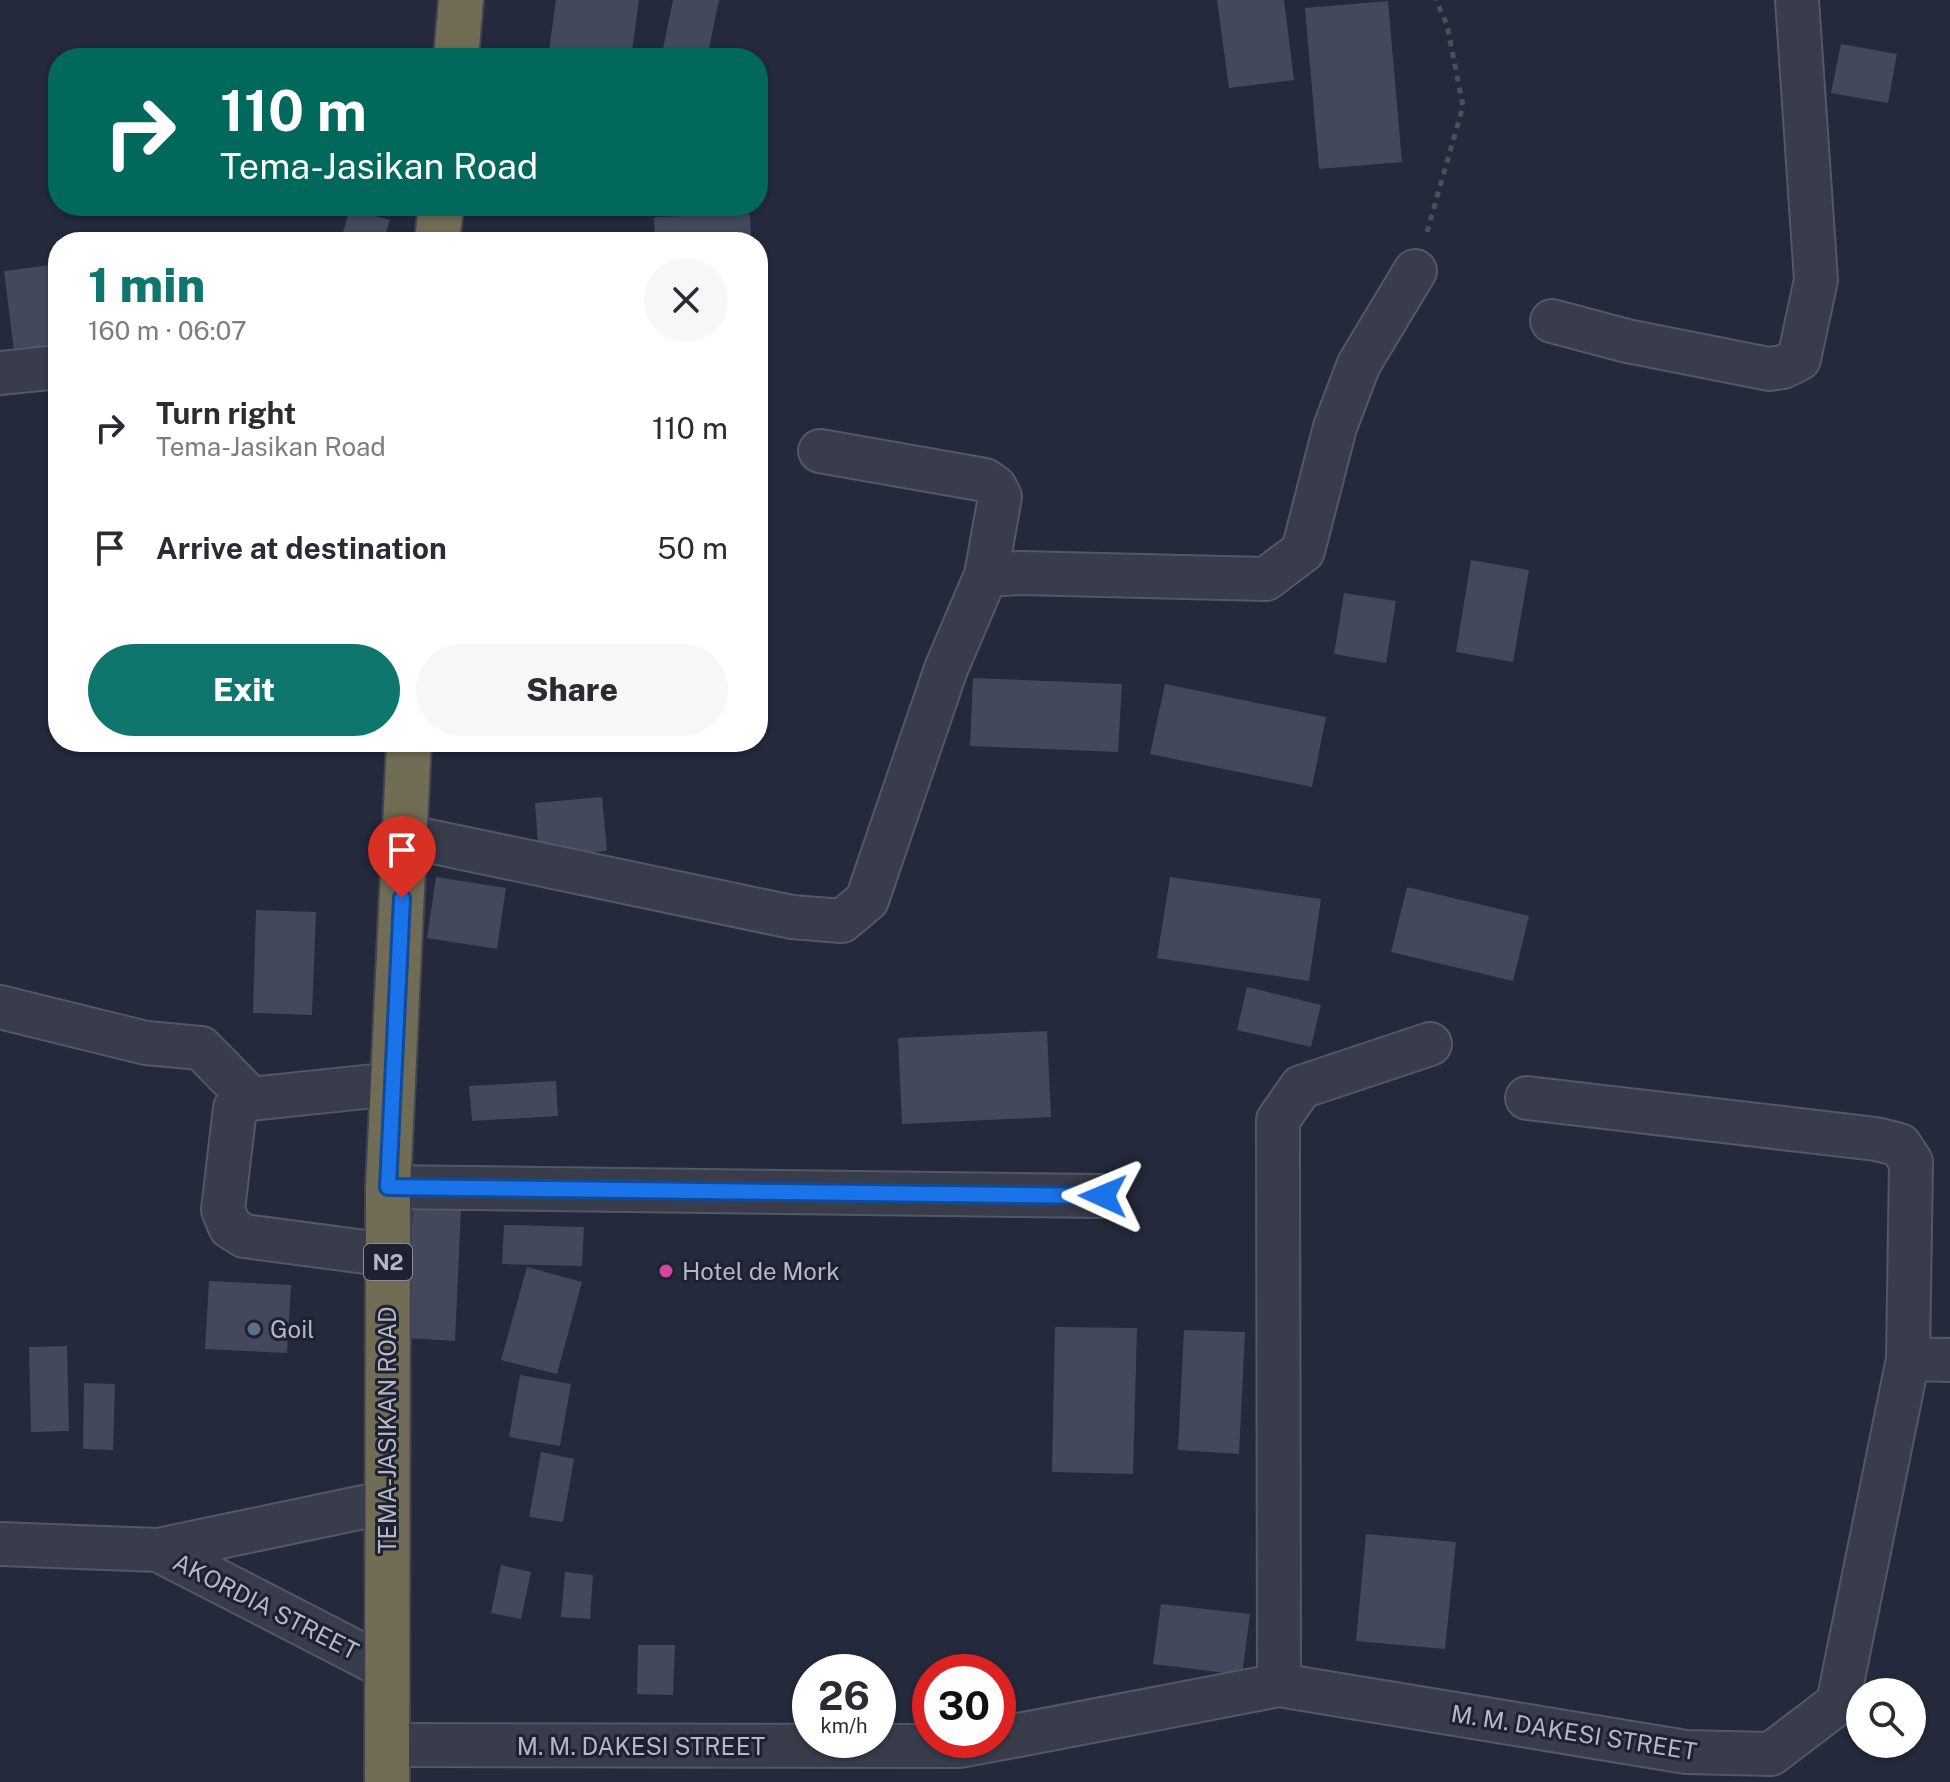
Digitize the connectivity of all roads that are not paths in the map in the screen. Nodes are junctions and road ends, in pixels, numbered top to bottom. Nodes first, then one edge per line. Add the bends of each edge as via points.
1 (461, 0) edge
2 (1797, 0) edge
3 (457, 48) edge
4 (1415, 271) road end
5 (1552, 321) dead end
6 (48, 368) edge
7 (0, 373) edge
8 (820, 451) dead end
9 (986, 575) junction
10 (409, 752) edge
11 (405, 836) junction
12 (0, 1007) edge
13 (1430, 1044) dead end
14 (393, 1084) junction
15 (1527, 1098) dead end
16 (251, 1099) junction
17 (388, 1187) junction
18 (1103, 1196) dead end
19 (388, 1255) junction
20 (1908, 1359) junction
21 (1950, 1360) edge
22 (387, 1502) junction
23 (0, 1544) edge
24 (158, 1550) junction
25 (387, 1668) junction
26 (1279, 1685) junction
27 (1016, 1736) edge
28 (912, 1747) edge
29 (387, 1763) edge

1 - 3 highway
2 - 5 street via 1816,280 1799,359 1769,369
4 - 9 street via 1359,364 1335,427 1303,551 1266,579
6 - 7 street
8 - 9 street via 985,480 995,487 1000,497
9 - 11 street via 946,669 867,900 842,921 792,917
10 - 11 highway, TEMA-JASIKAN ROAD / N2
11 - 14 highway, TEMA-JASIKAN ROAD / N2
12 - 16 street via 146,1043 201,1048
13 - 26 street via 1301,1087 1278,1120
14 - 16 street
14 - 17 highway, TEMA-JASIKAN ROAD / N2
15 - 20 street, M. M. DAKESI STREET via 1900,1145 1911,1162
16 - 19 street via 235,1108 223,1210 230,1227 244,1236
17 - 18 street
17 - 19 highway, TEMA-JASIKAN ROAD / N2
19 - 22 highway, TEMA-JASIKAN ROAD / N2
20 - 21 street
20 - 26 street, M. M. DAKESI STREET via 1838,1703 1771,1754 1686,1752
22 - 24 street
22 - 25 highway, TEMA-JASIKAN ROAD / N2
23 - 24 street, AKORDIA STREET
24 - 25 street, AKORDIA STREET
25 - 29 highway, TEMA-JASIKAN ROAD / N2
26 - 27 street, M. M. DAKESI STREET
28 - 29 street, M. M. DAKESI STREET

